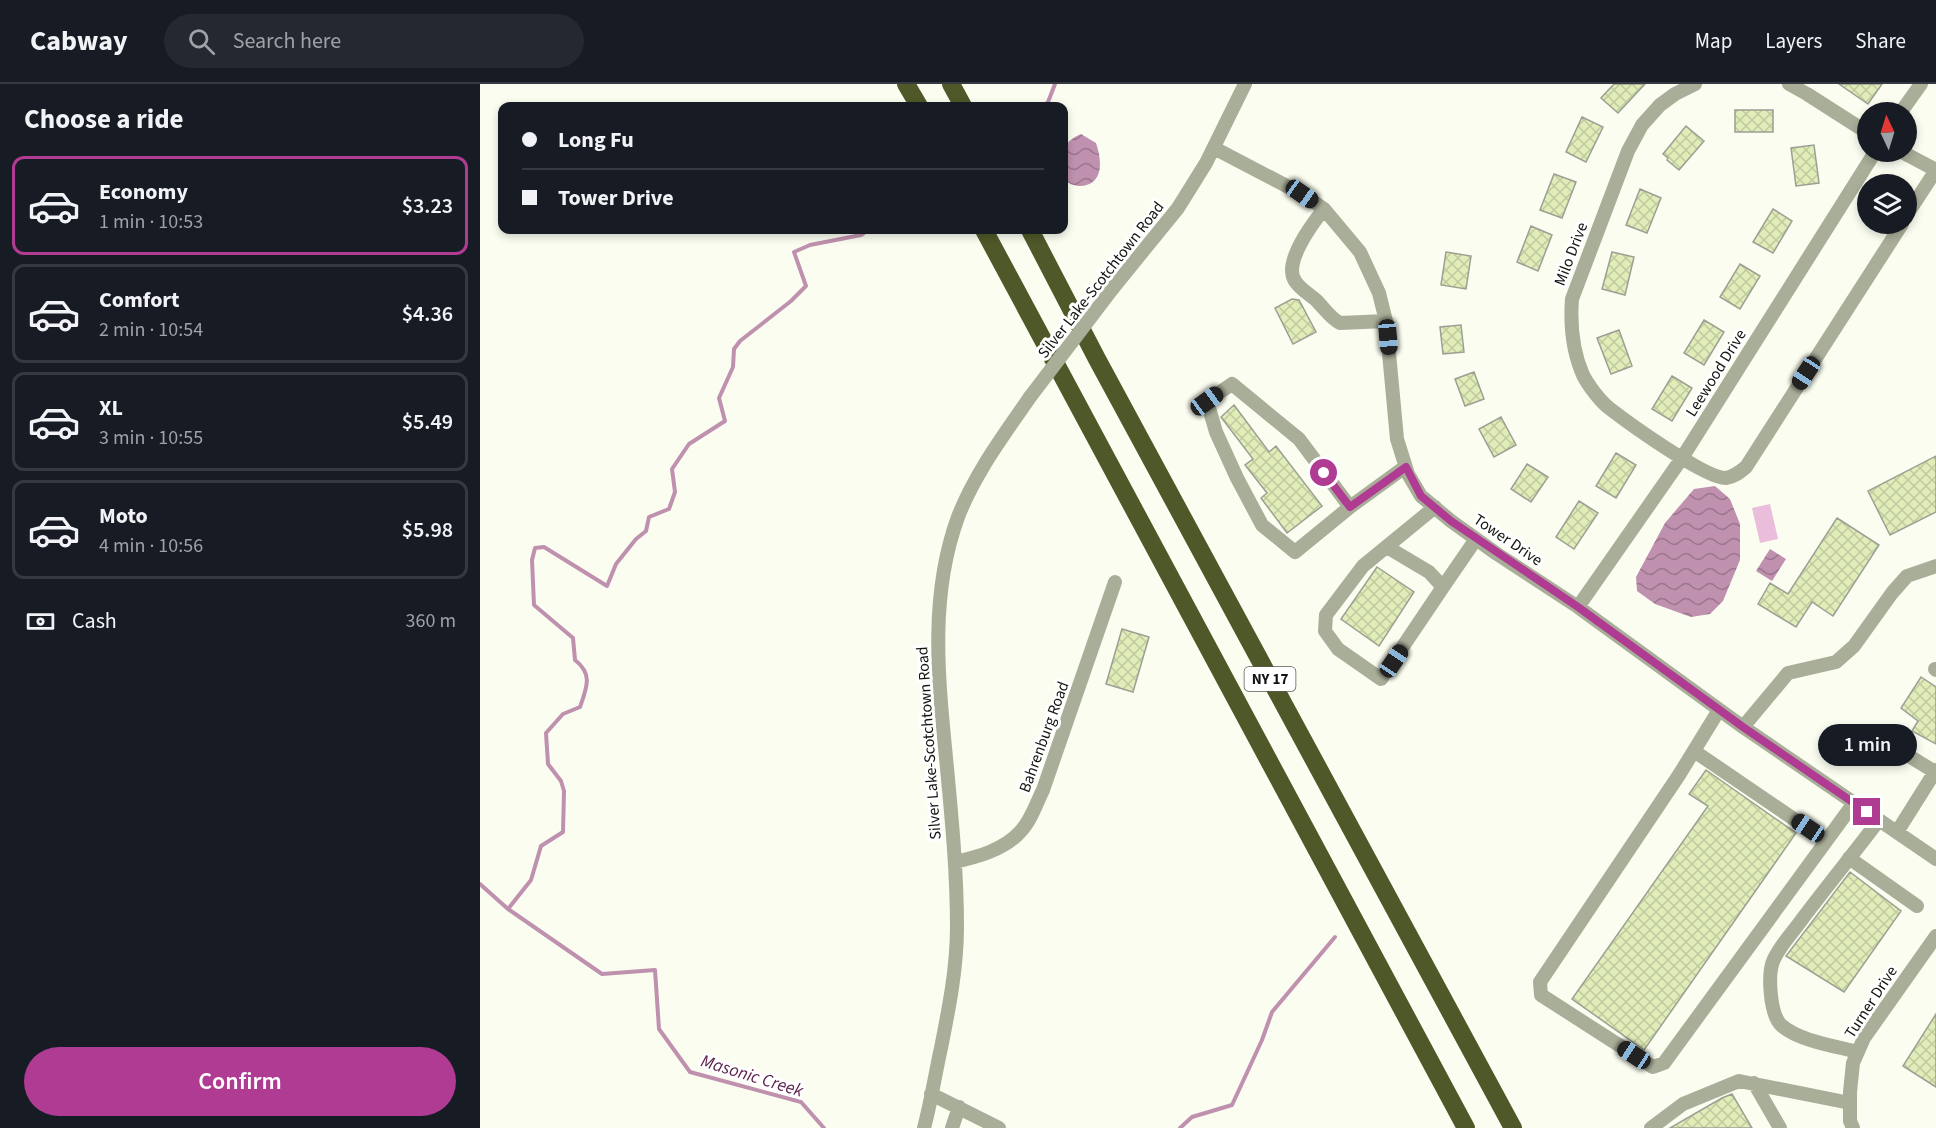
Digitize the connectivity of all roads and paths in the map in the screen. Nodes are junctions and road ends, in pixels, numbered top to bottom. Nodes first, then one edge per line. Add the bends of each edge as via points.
1 (906, 84) edge
2 (951, 84) edge
3 (1245, 84) edge
4 (1695, 84) edge
5 (1789, 84) edge
6 (1921, 84) edge
7 (917, 102) edge
8 (961, 102) edge
9 (1908, 102) edge
10 (1857, 126) edge
11 (1214, 148) junction
12 (1917, 160) edge
13 (1869, 162) edge
14 (1936, 170) edge
15 (1917, 199) edge
16 (1324, 209) junction
17 (986, 234) edge
18 (1032, 234) edge
19 (1896, 234) edge
20 (1386, 321) junction
21 (1682, 458) junction
22 (1406, 467) junction
23 (1350, 507) junction
24 (1435, 507) junction
25 (1476, 539) junction
26 (1387, 547) junction
27 (1936, 566) edge
28 (1115, 582) dead end
29 (1443, 587) junction
30 (1578, 607) junction
31 (1719, 710) junction
32 (1743, 727) junction
33 (1883, 740) dead end
34 (1694, 751) junction
35 (1935, 771) edge
36 (1854, 803) junction
37 (1879, 820) junction
38 (1897, 832) junction
39 (1826, 841) junction
40 (1849, 858) junction
41 (1936, 859) edge
42 (955, 862) junction
43 (1917, 906) dead end
44 (1936, 936) edge
45 (1858, 1052) junction
46 (1754, 1083) junction
47 (931, 1094) junction
48 (1850, 1103) junction
49 (959, 1107) junction
50 (924, 1128) edge
51 (952, 1128) edge
52 (999, 1128) edge
53 (1466, 1128) edge
54 (1513, 1128) edge
55 (1651, 1128) edge
56 (1780, 1128) edge
57 (1852, 1128) edge

1 - 7 highway
2 - 8 highway
3 - 11 street, Silver Lake-Scotchtown Road
4 - 21 street, Milo Drive via 1660,105 1642,125 1628,151 1572,299 1570,325 1584,378 1607,406
5 - 10 street
6 - 9 street
11 - 16 street, Tower Drive
11 - 42 street, Silver Lake-Scotchtown Road, bridge via 1178,208 1030,397 984,463 959,516 943,567 937,644
12 - 14 street
13 - 21 street, Leewood Drive
14 - 15 street
16 - 20 street, Tower Drive via 1360,252 1379,293
16 - 20 street via 1296,254 1291,272 1295,281 1340,323
17 - 53 highway, NY 17
18 - 54 highway, NY 17
19 - 21 street, Milo Drive via 1746,467 1725,478 1712,476
20 - 22 street, Tower Drive via 1396,439
21 - 30 street, Leewood Drive
22 - 23 street
22 - 24 street, Tower Drive via 1421,496
23 - 23 street via 1299,439 1232,384 1207,401 1216,432 1262,525 1295,552
24 - 25 street, Tower Drive
24 - 26 street
25 - 29 street
25 - 30 street, Tower Drive
26 - 29 street via 1429,572
26 - 29 street via 1363,566 1326,615 1324,631 1338,649 1382,679
27 - 32 street via 1907,576 1854,646 1836,662 1788,674
28 - 42 street, Bahrenburg Road via 1029,821 1009,842 980,856
30 - 31 street, Tower Drive
31 - 32 street, Tower Drive
31 - 34 street
32 - 36 street, Tower Drive
33 - 35 street
34 - 39 street
34 - 39 street via 1540,982 1541,995 1653,1067 1664,1064
35 - 38 street
36 - 37 street, Tower Drive
36 - 39 street
37 - 38 street, Tower Drive
37 - 40 street
38 - 41 street, Tower Drive
40 - 43 street
40 - 45 street via 1773,960 1769,978 1779,1023 1794,1034
42 - 47 street, Silver Lake-Scotchtown Road via 955,968
44 - 45 street, Turner Drive
45 - 48 street, Turner Drive via 1853,1063
46 - 48 street
46 - 55 street via 1739,1081 1683,1104
46 - 56 street
47 - 49 street
47 - 50 street, Silver Lake-Scotchtown Road
48 - 57 street, Turner Drive
49 - 51 street
49 - 52 street

